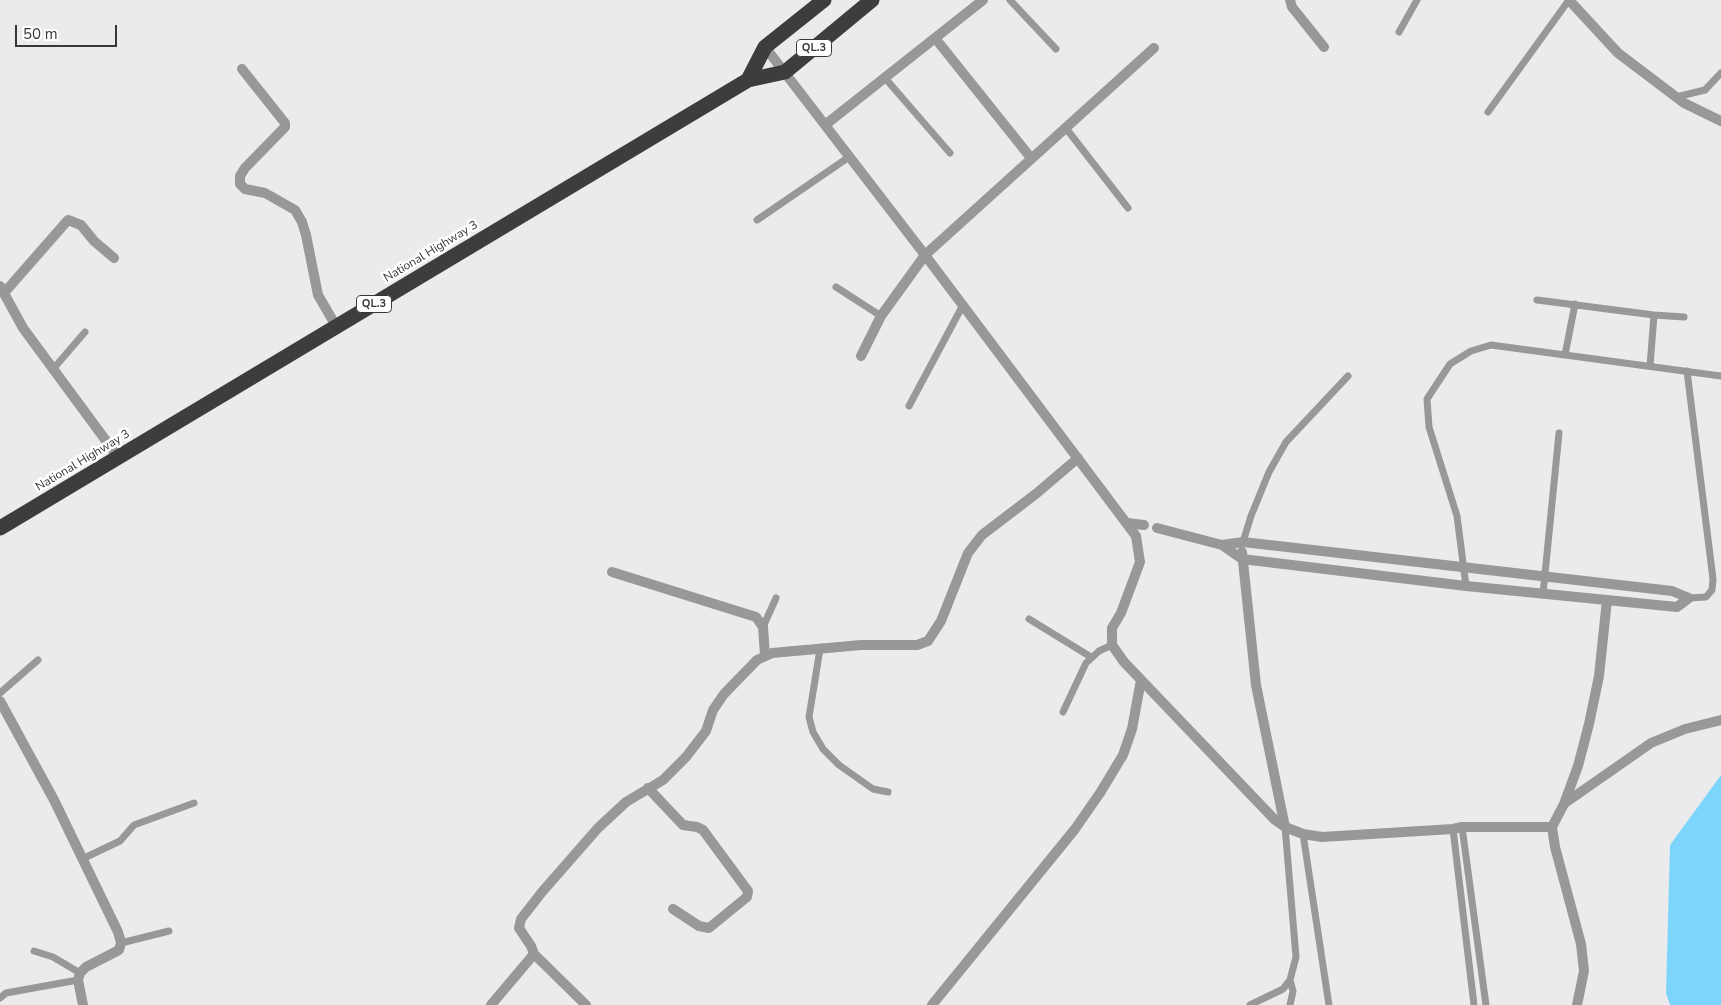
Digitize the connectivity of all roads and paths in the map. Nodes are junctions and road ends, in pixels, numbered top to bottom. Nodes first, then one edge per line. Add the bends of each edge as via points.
1 (824, 0) edge
2 (872, 0) edge
3 (1010, 0) edge
4 (1290, 0) edge
5 (1416, 0) edge
6 (1569, 0) edge
7 (979, 1) edge
8 (1399, 32) dead end
9 (935, 38) junction
10 (764, 47) junction
11 (1324, 47) dead end
12 (1154, 48) dead end
13 (1056, 49) dead end
14 (242, 69) dead end
15 (785, 72) junction
16 (1721, 74) edge
17 (885, 78) junction
18 (748, 80) junction
19 (1676, 97) junction
20 (1488, 112) dead end
21 (1721, 121) edge
22 (825, 125) junction
23 (1065, 128) junction
24 (950, 153) dead end
25 (849, 157) junction
26 (1031, 158) junction
27 (1128, 208) dead end
28 (757, 220) dead end
29 (924, 254) junction
30 (114, 258) dead end
31 (836, 287) dead end
32 (2, 289) edge
33 (1537, 300) dead end
34 (1575, 304) junction
35 (963, 306) junction
36 (1654, 315) junction
37 (881, 316) junction
38 (1684, 317) dead end
39 (336, 326) junction
40 (85, 332) dead end
41 (1565, 355) junction
42 (861, 356) dead end
43 (1650, 366) junction
44 (54, 368) junction
45 (1687, 371) junction
46 (1348, 376) dead end
47 (1721, 376) edge
48 (909, 406) dead end
49 (1559, 433) dead end
50 (118, 457) junction
51 (1078, 458) junction
52 (1127, 523) junction
53 (1144, 525) dead end
54 (0, 528) edge
55 (1156, 528) dead end
56 (1243, 542) junction
57 (1222, 545) junction
58 (1242, 559) junction
59 (1464, 567) junction
60 (612, 572) dead end
61 (1544, 576) junction
62 (1466, 586) junction
63 (1543, 594) junction
64 (776, 598) dead end
65 (1689, 598) junction
66 (1607, 600) junction
67 (1029, 619) dead end
68 (762, 627) junction
69 (1112, 646) junction
70 (820, 649) junction
71 (765, 655) junction
72 (1091, 656) junction
73 (38, 660) dead end
74 (1141, 680) junction
75 (0, 693) edge
76 (0, 701) edge
77 (1063, 712) dead end
78 (1721, 720) edge
79 (648, 788) junction
80 (888, 792) dead end
81 (194, 803) dead end
82 (1564, 804) junction
83 (1285, 827) junction
84 (1552, 827) junction
85 (1457, 828) junction
86 (1303, 834) junction
87 (82, 859) junction
88 (673, 909) dead end
89 (169, 931) dead end
90 (121, 943) junction
91 (34, 951) dead end
92 (534, 954) junction
93 (79, 977) junction
94 (1290, 980) junction
95 (0, 998) edge
96 (83, 1005) edge
97 (491, 1005) edge
98 (586, 1005) edge
99 (932, 1005) edge
100 (1250, 1005) edge
101 (1290, 1005) edge
102 (1328, 1005) edge
103 (1474, 1005) edge
104 (1486, 1005) edge
105 (1577, 1005) edge

1 - 10 highway, QL.3
2 - 15 highway, National Highway 3 / QL.3
3 - 13 lane
4 - 11 street
5 - 8 lane
6 - 19 street via 1618,53
6 - 20 lane
7 - 9 street
9 - 17 street
9 - 26 street
10 - 15 street
10 - 18 highway, QL.3
12 - 23 street
14 - 39 street via 285,123 285,128 245,168 240,184 245,189 265,193 295,210 306,235 318,295
15 - 18 highway, National Highway 3 / QL.3
15 - 22 street
16 - 19 lane via 1705,90
17 - 22 street
17 - 24 lane
18 - 39 highway, National Highway 3 / QL.3
19 - 21 street
22 - 25 street
23 - 26 street
23 - 27 lane
25 - 28 lane
25 - 29 street
26 - 29 street
29 - 35 street
29 - 37 street
30 - 32 street via 81,225 68,220
31 - 37 lane
32 - 44 street via 24,328
33 - 34 lane
34 - 36 lane
34 - 41 lane
35 - 48 lane
35 - 51 street
36 - 38 lane
36 - 43 lane
37 - 42 street
39 - 50 highway, National Highway 3 / QL.3
40 - 44 lane
41 - 43 lane
41 - 59 lane via 1492,345 1471,351 1450,364 1427,399 1429,427 1457,516
43 - 45 lane
44 - 50 street
45 - 47 lane
45 - 65 lane via 1713,578 1712,590 1706,597
46 - 56 lane via 1286,442 1266,481
49 - 61 lane
50 - 54 highway, National Highway 3 / QL.3
51 - 52 street
51 - 70 street via 982,534 968,553 941,621 928,641 917,645
52 - 53 street
52 - 69 street via 1136,536 1140,562 1112,628
55 - 57 street
56 - 57 street
56 - 58 street
56 - 59 street
57 - 58 street
58 - 62 street
58 - 83 street via 1256,685
59 - 61 street
59 - 62 lane
60 - 68 street via 756,617
61 - 63 lane
61 - 65 street via 1672,591
62 - 63 street
63 - 66 street
64 - 68 lane
65 - 66 street via 1677,607
66 - 82 street via 1599,676 1578,766
67 - 72 lane
68 - 71 street
69 - 72 lane
69 - 74 street
70 - 71 street
70 - 80 lane via 809,717 813,732 823,749 840,765 873,789
71 - 79 street via 724,694 713,710 706,731 686,757 663,780
72 - 77 lane
73 - 75 lane
74 - 83 street
74 - 99 street via 1132,729 1123,755 1100,793 1063,844
76 - 87 street
78 - 82 street via 1685,728 1651,743
79 - 88 street via 683,824 703,830 748,891 748,897 710,928 699,926
79 - 92 street via 626,802 598,828 521,919 520,928
81 - 87 lane via 134,825 120,841
82 - 84 street
83 - 86 street
83 - 94 lane via 1296,956
84 - 85 street
84 - 105 street via 1581,944 1584,972
85 - 86 street via 1322,837
85 - 103 lane
85 - 104 lane
86 - 102 lane
87 - 90 street
89 - 90 lane
90 - 93 street via 119,950 86,968
91 - 93 lane via 53,957
92 - 97 street
92 - 98 street
93 - 95 lane via 6,992
93 - 96 street
94 - 100 lane via 1284,989
94 - 101 lane via 1293,991

